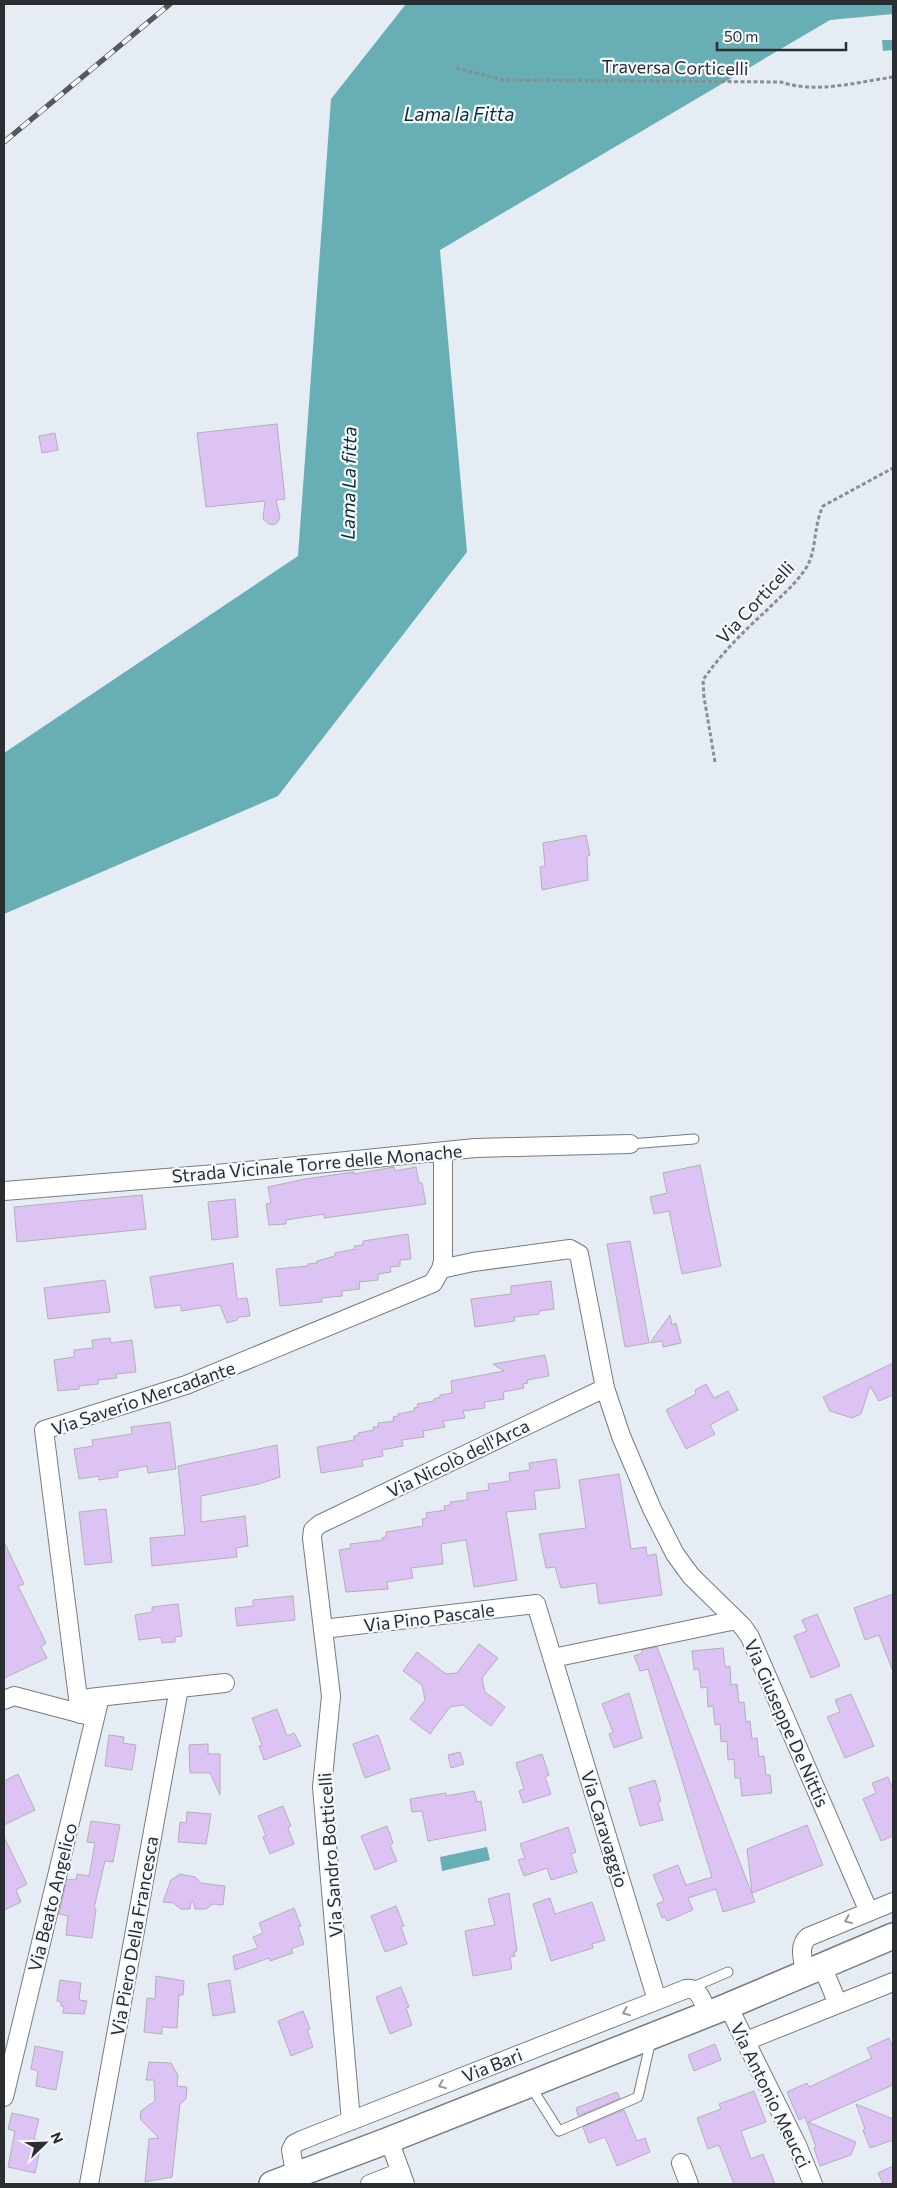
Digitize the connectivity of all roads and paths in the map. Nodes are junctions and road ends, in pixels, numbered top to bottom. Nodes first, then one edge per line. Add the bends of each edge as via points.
1 (456, 68) dead end
2 (893, 77) edge
3 (893, 468) edge
4 (715, 762) dead end
5 (694, 1139) dead end
6 (630, 1144) joint
7 (443, 1152) junction
8 (4, 1191) edge
9 (442, 1269) junction
10 (605, 1388) junction
11 (313, 1530) joint
12 (536, 1604) joint
13 (736, 1620) junction
14 (323, 1629) junction
15 (553, 1658) junction
16 (225, 1683) dead end
17 (179, 1688) junction
18 (4, 1700) edge
19 (84, 1710) junction
20 (893, 1902) edge
21 (869, 1912) junction
22 (891, 1942) edge
23 (814, 1969) junction
24 (728, 1972) dead end
25 (891, 1987) edge
26 (692, 1988) junction
27 (657, 2000) junction
28 (838, 2004) junction
29 (718, 2010) junction
30 (652, 2036) junction
31 (746, 2041) junction
32 (529, 2084) junction
33 (4, 2097) edge
34 (351, 2121) junction
35 (389, 2140) junction
36 (681, 2163) dead end
37 (403, 2178) edge
38 (288, 2182) edge
39 (89, 2184) edge
40 (370, 2184) edge
41 (689, 2184) edge
42 (813, 2184) edge

1 - 2 path, Traversa Corticelli via 504,80 781,82 812,87
3 - 4 path, Via Corticelli via 823,506 806,568 703,680
5 - 6 lane
6 - 7 street, Strada Vicinale Torre delle Monache
7 - 8 street, Strada Vicinale Torre delle Monache
7 - 9 street
9 - 10 street via 575,1251 581,1258
9 - 19 street, Via Saverio Mercadante via 426,1287 198,1381 44,1430
10 - 11 street, Via Nicolò dell'Arca
10 - 13 street, Via Giuseppe De Nittis via 621,1436 675,1554 709,1596
11 - 14 street, Via Sandro Botticelli
12 - 14 street, Via Pino Pascale
12 - 15 street, Via Caravaggio
13 - 15 street
13 - 21 street, Via Giuseppe De Nittis via 757,1651
14 - 34 street, Via Sandro Botticelli via 331,1696 322,1787
15 - 27 street, Via Caravaggio
16 - 17 street
17 - 19 street, Via Beato Angelico via 100,1697
17 - 39 street, Via Piero Della Francesca
18 - 19 street via 14,1696
19 - 33 street, Via Beato Angelico
20 - 21 street
21 -> 23 street via 803,1941 801,1948
22 - 23 main road, Via Bari
23 - 28 street
23 - 29 main road, Via Bari
24 - 26 lane
25 - 28 street
26 - 27 street, Via Bari
26 - 29 street
27 -> 34 street, Via Bari
28 - 31 street
29 - 30 main road, Via Bari
29 - 31 street, Via Antonio Meucci
30 - 32 main road, Via Bari
30 - 32 lane via 638,2097 559,2131
31 - 42 street, Via Antonio Meucci
32 - 35 main road, Via Bari
34 - 38 street, Via Bari via 294,2144
35 - 37 street
35 - 38 main road, Via Bari
36 - 41 street
37 - 40 street

